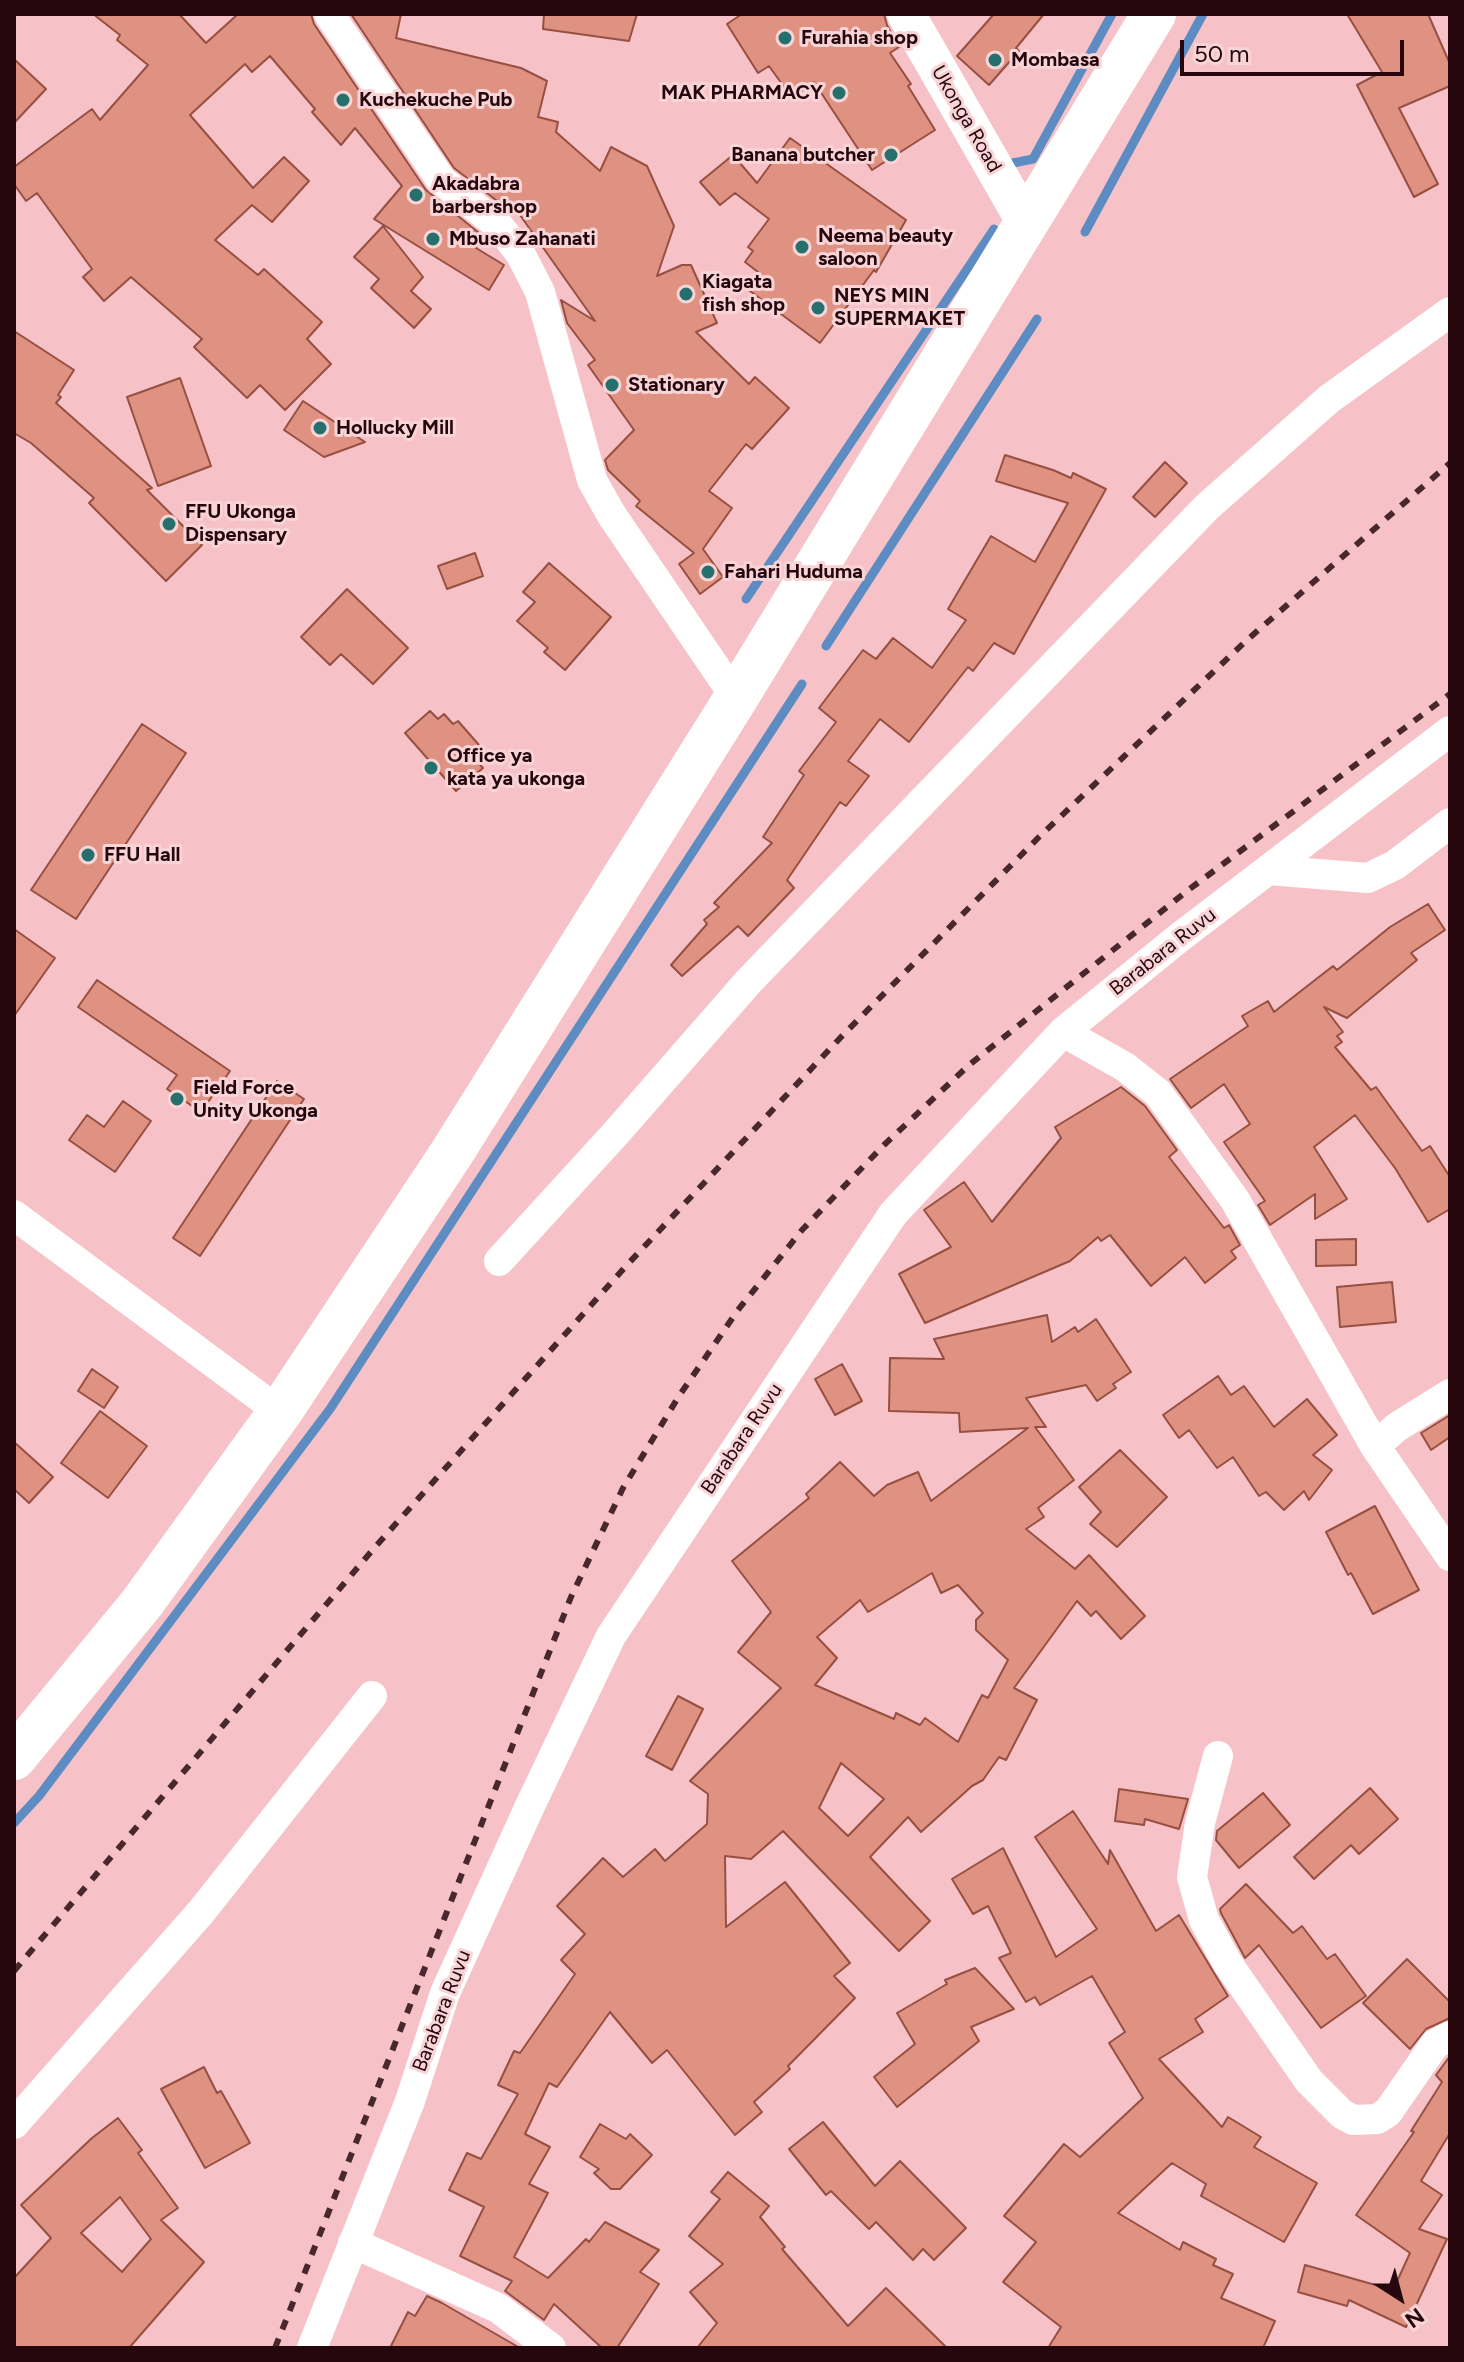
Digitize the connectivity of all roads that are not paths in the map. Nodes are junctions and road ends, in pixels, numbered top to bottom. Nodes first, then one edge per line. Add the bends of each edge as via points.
1 (329, 14) edge
2 (906, 14) edge
3 (1154, 14) edge
4 (1026, 223) junction
5 (1450, 312) edge
6 (736, 698) junction
7 (1450, 731) edge
8 (1450, 823) edge
9 (1268, 870) junction
10 (1063, 1032) junction
11 (14, 1215) edge
12 (499, 1261) dead end
13 (1450, 1394) edge
14 (280, 1412) junction
15 (1375, 1446) junction
16 (1450, 1556) edge
17 (372, 1696) dead end
18 (1218, 1756) dead end
19 (14, 1758) edge
20 (1450, 2036) edge
21 (14, 2124) edge
22 (353, 2243) junction
23 (312, 2348) edge
24 (551, 2348) edge

1 - 6 street via 441,180 498,225 520,253 540,292 592,480
2 - 4 street, Ukonga Road
3 - 4 main road
4 - 6 main road
5 - 12 street via 1329,399 1207,507 749,981
6 - 14 main road via 453,1151
7 - 9 street, Barabara Ruvu
8 - 9 street via 1395,865 1368,878
9 - 10 street, Barabara Ruvu
10 - 15 street via 1125,1067 1158,1093 1235,1200
10 - 22 street, Barabara Ruvu via 893,1214 611,1636 445,1993 410,2101
11 - 14 street
13 - 15 street
14 - 19 main road via 142,1603
15 - 16 street
17 - 21 street via 201,1912
18 - 20 street via 1192,1877 1204,1920 1309,2081 1342,2114 1353,2120 1377,2119 1388,2112 1435,2044
22 - 23 street, Barabara Ruvu
22 - 24 street via 498,2308

